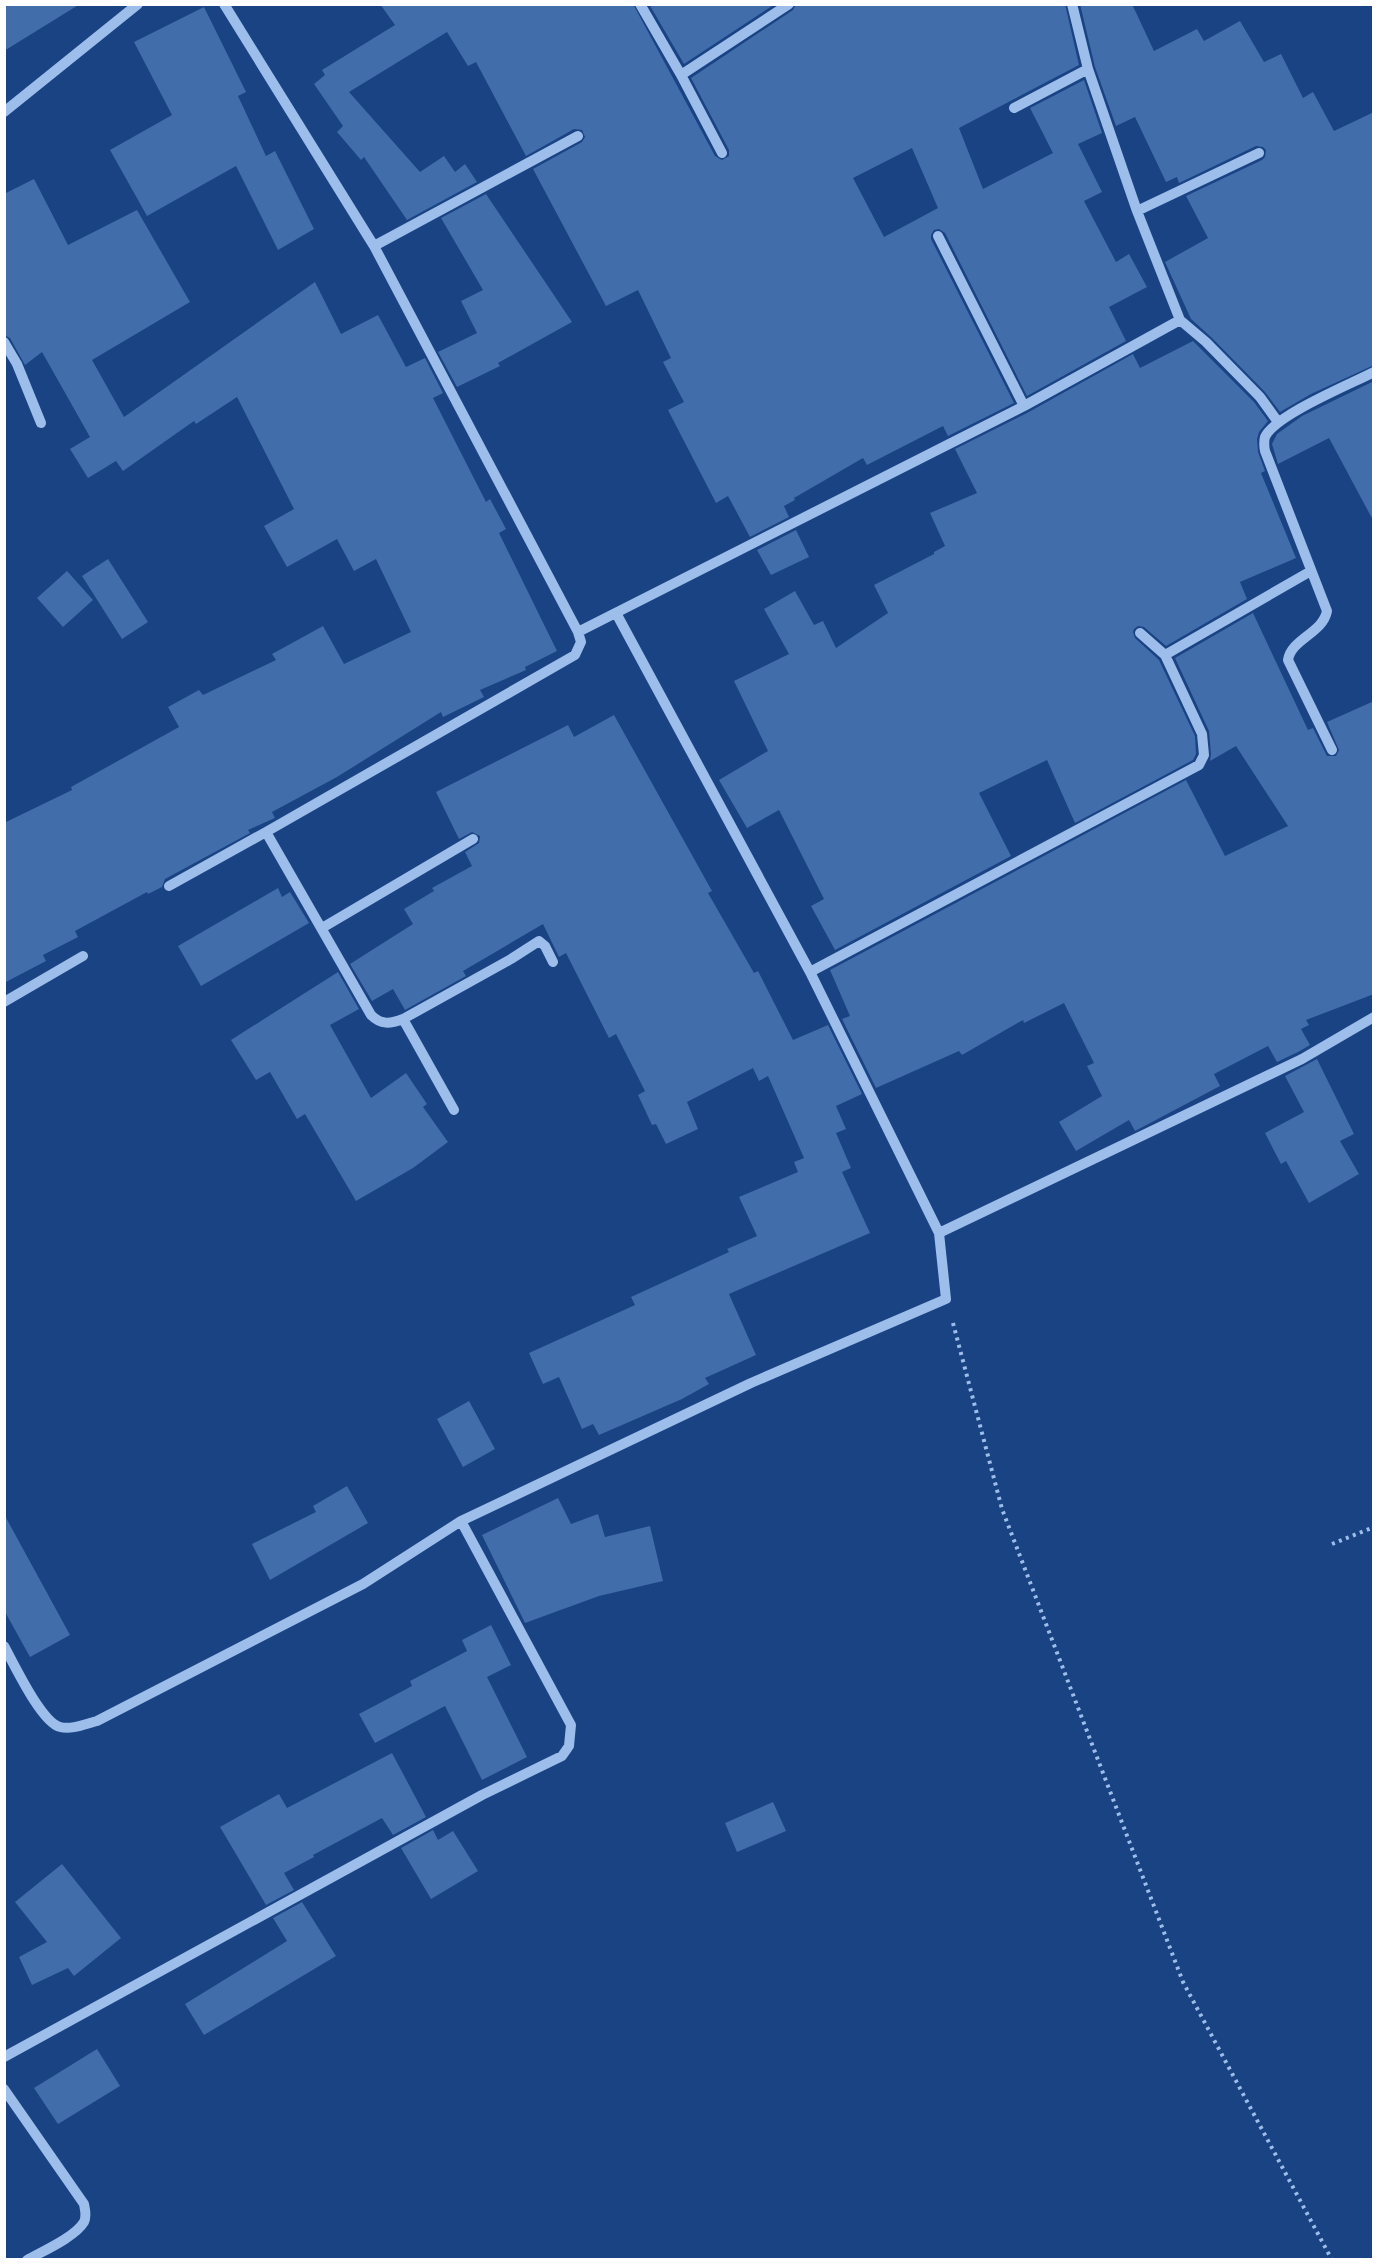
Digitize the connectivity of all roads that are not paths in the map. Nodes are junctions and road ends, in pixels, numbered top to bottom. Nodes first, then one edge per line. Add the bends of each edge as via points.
1 (138, 4) edge
2 (224, 4) edge
3 (640, 4) edge
4 (789, 4) edge
5 (1072, 4) edge
6 (1088, 69) junction
7 (681, 75) junction
8 (1014, 108) dead end
9 (4, 112) edge
10 (578, 136) dead end
11 (722, 153) dead end
12 (1259, 153) dead end
13 (1137, 211) junction
14 (938, 236) dead end
15 (374, 246) junction
16 (1180, 320) junction
17 (4, 342) edge
18 (1374, 372) edge
19 (1024, 406) junction
20 (1278, 422) junction
21 (41, 423) dead end
22 (1311, 571) junction
23 (616, 613) junction
24 (578, 632) junction
25 (1140, 633) dead end
26 (1165, 655) junction
27 (1332, 750) dead end
28 (266, 832) junction
29 (472, 839) dead end
30 (169, 886) dead end
31 (322, 928) junction
32 (83, 956) dead end
33 (553, 962) dead end
34 (810, 972) junction
35 (4, 1002) edge
36 (1374, 1017) edge
37 (403, 1019) junction
38 (454, 1110) dead end
39 (939, 1233) junction
40 (461, 1521) junction
41 (4, 1646) edge
42 (4, 2057) edge
43 (4, 2089) edge
44 (27, 2259) edge

1 - 9 street
2 - 15 street
3 - 7 street
4 - 7 street
5 - 6 street
6 - 8 street
6 - 13 street
7 - 11 street
10 - 15 street
12 - 13 street
13 - 16 street
14 - 19 street
15 - 24 street
16 - 19 street
16 - 20 street via 1260,397
17 - 21 street
18 - 20 street
19 - 23 street
20 - 22 street via 1265,437 1264,451
22 - 26 street
22 - 27 street via 1327,611 1326,618 1290,652 1288,660
23 - 24 street
23 - 34 street
24 - 28 street via 580,642 575,655
25 - 26 street
26 - 34 street via 1202,734 1204,755 1199,765
28 - 30 street
28 - 31 street
29 - 31 street
31 - 37 street via 371,1015 377,1021 391,1023
32 - 35 street
33 - 37 street via 539,941
34 - 39 street
36 - 39 street via 1302,1059
37 - 38 street
39 - 40 street via 946,1299 751,1383
40 - 41 street via 363,1584 97,1721 72,1728 57,1726 44,1713
40 - 42 street via 571,1725 569,1746 562,1756 483,1795
43 - 44 street via 84,2204 86,2214 78,2230

